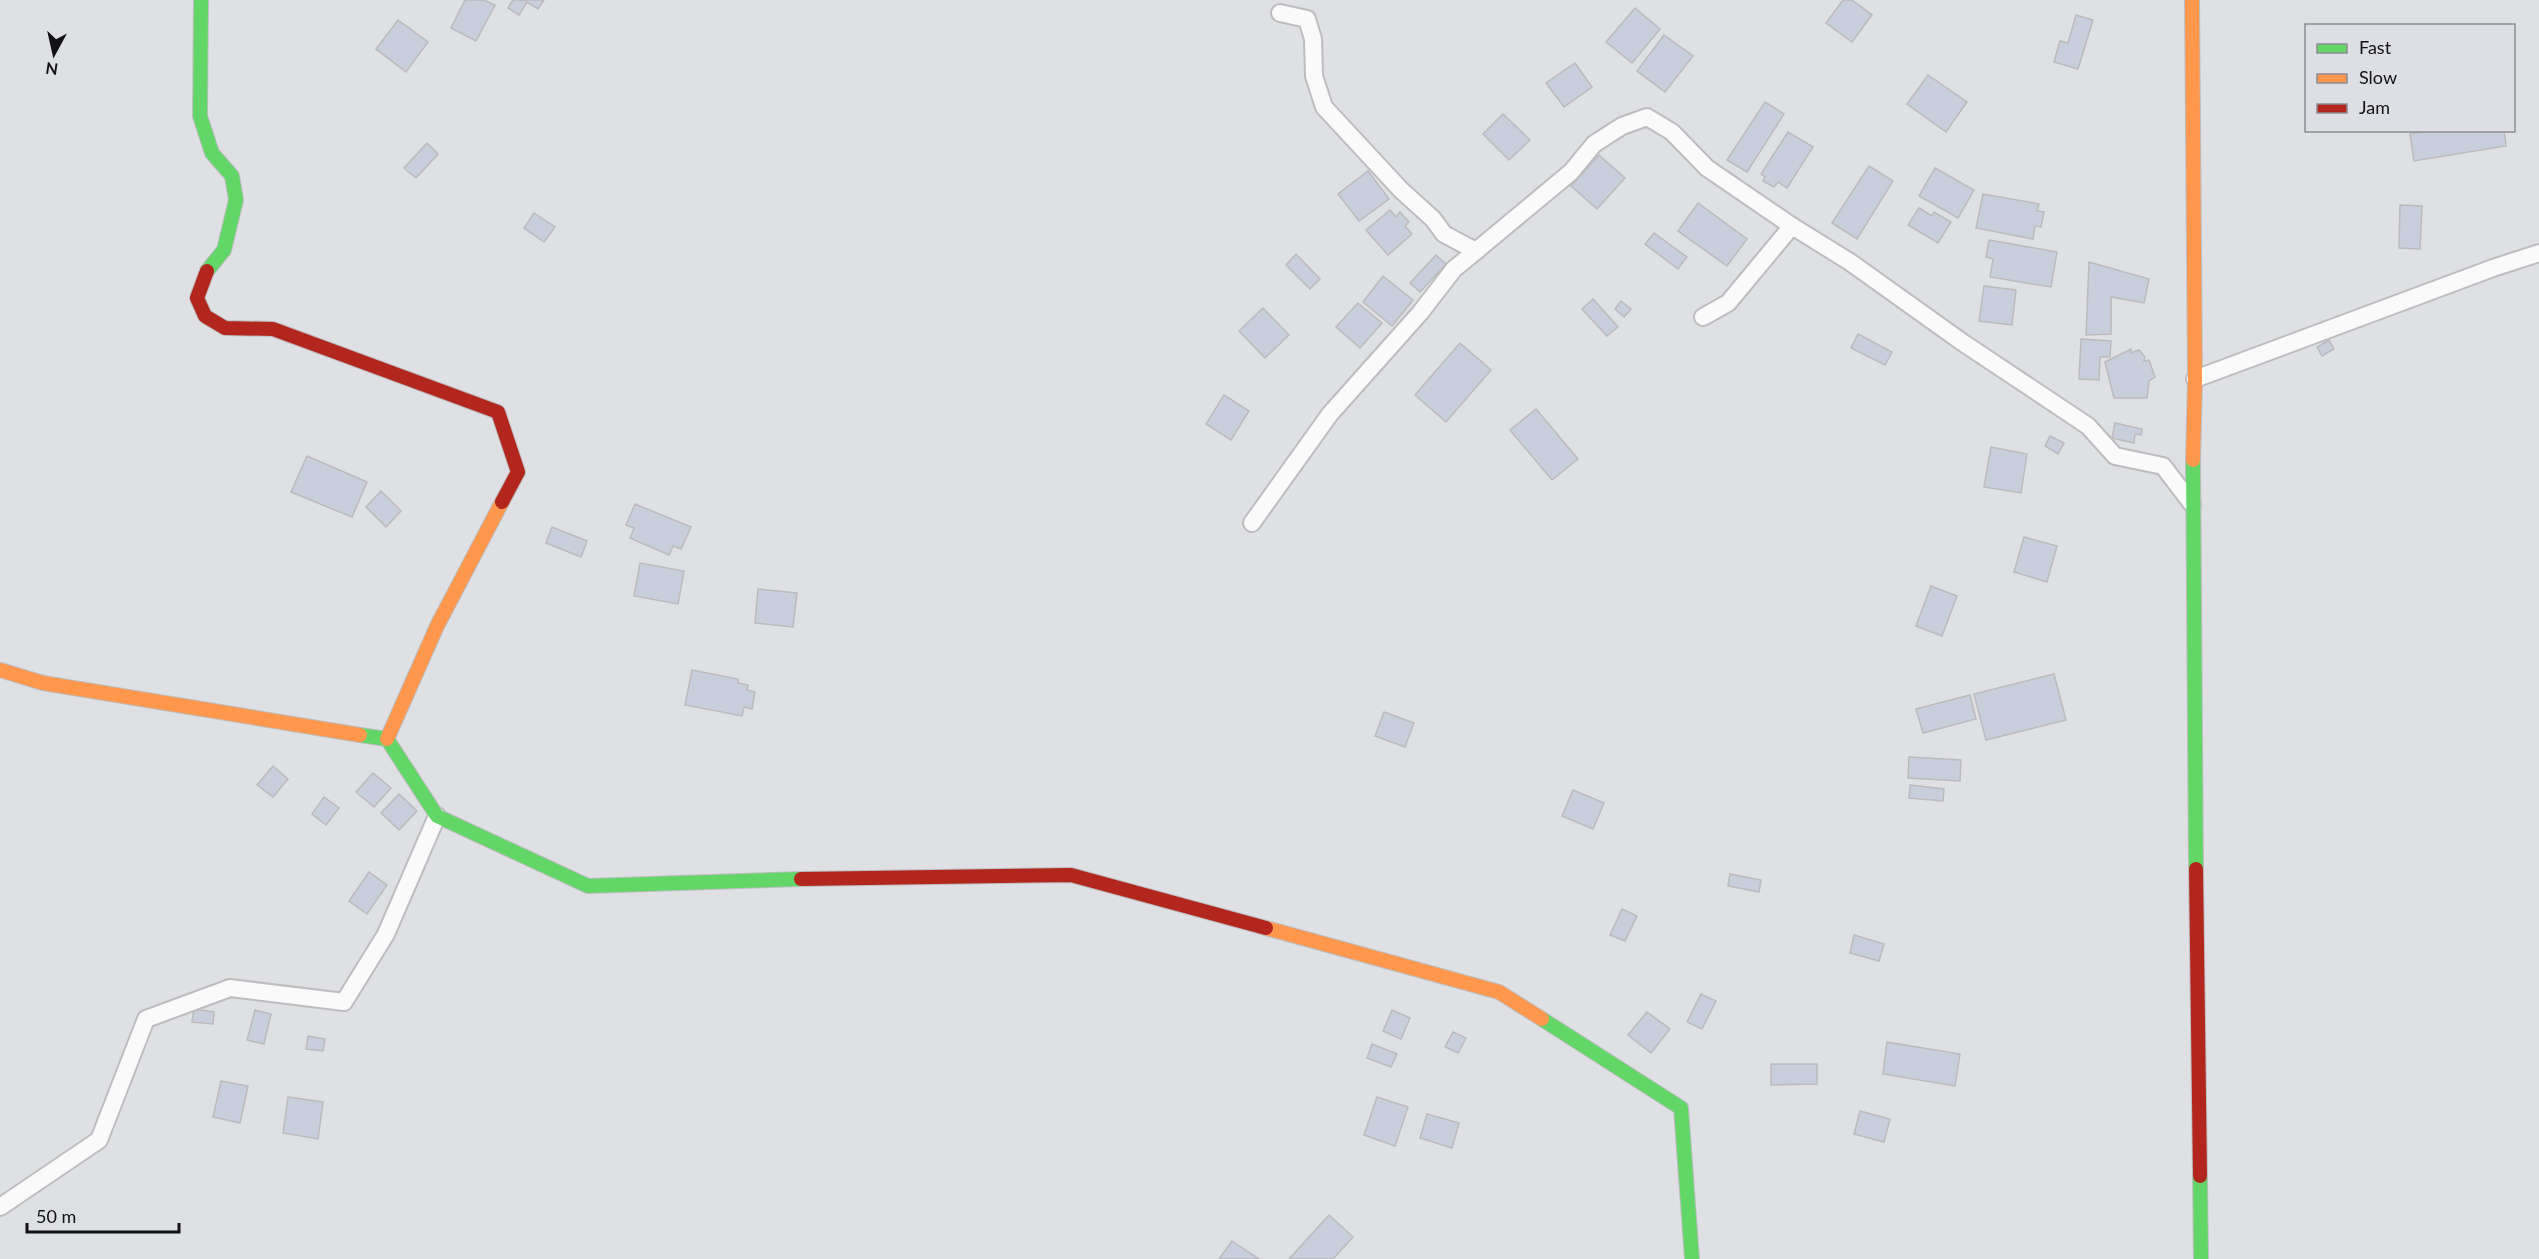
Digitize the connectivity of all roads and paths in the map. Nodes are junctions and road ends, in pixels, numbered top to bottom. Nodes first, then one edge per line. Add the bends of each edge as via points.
1 (201, 0) edge
2 (2191, 3) edge
3 (1280, 13) dead end
4 (1792, 226) junction
5 (1476, 251) junction
6 (2539, 253) edge
7 (1703, 317) dead end
8 (2195, 379) junction
9 (2192, 504) junction
10 (1252, 523) dead end
11 (0, 670) edge
12 (387, 739) junction
13 (437, 816) junction
14 (0, 1208) edge
15 (1692, 1259) edge
16 (2201, 1259) edge

1 - 12 street via 200,117 212,153 232,176 236,200 224,250 207,270 197,298 205,316 225,328 273,329 498,412 518,472 437,626
2 - 8 street
3 - 5 street via 1307,19 1313,39 1314,76 1324,107 1401,190 1434,219 1444,234
4 - 5 street via 1707,168 1672,132 1647,117 1622,126 1594,144 1571,172
4 - 7 street via 1728,303
4 - 9 street via 2088,426 2115,456 2163,466
5 - 10 street via 1454,269 1330,414
6 - 8 street
8 - 9 street
9 - 16 street
11 - 12 street via 43,683
12 - 13 street
13 - 14 street via 387,934 344,1002 230,988 146,1019 99,1140
13 - 15 street via 588,886 1071,875 1499,992 1681,1108

